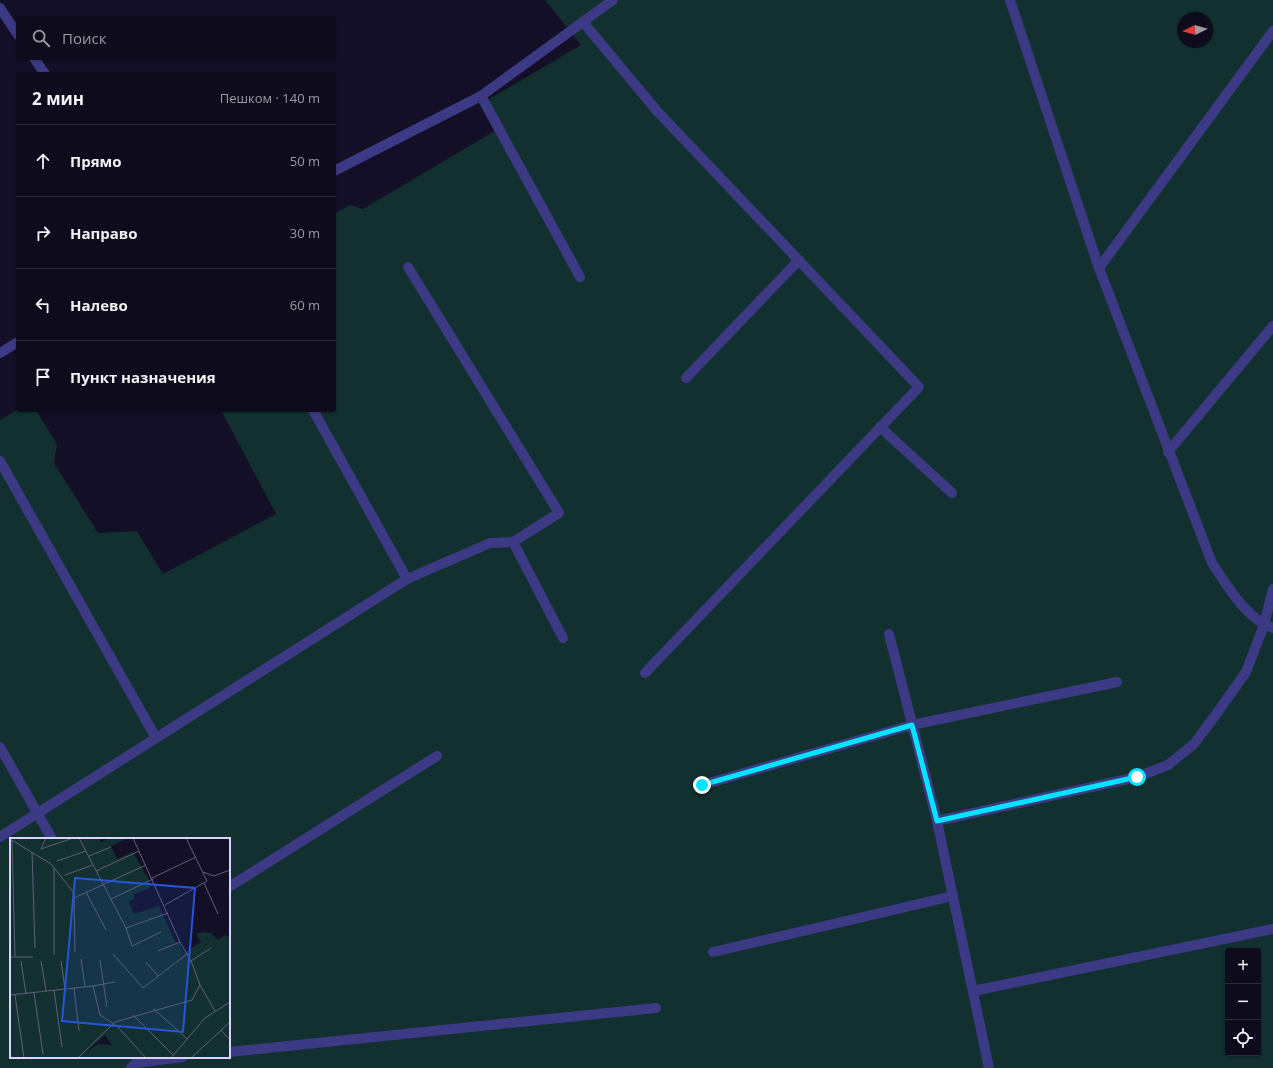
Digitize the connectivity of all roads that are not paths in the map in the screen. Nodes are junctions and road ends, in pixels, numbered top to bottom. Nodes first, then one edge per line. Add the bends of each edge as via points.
1 (613, 0) edge
2 (1010, 0) edge
3 (0, 8) edge
4 (583, 22) junction
5 (16, 32) edge
6 (1273, 32) edge
7 (35, 60) edge
8 (43, 72) edge
9 (481, 96) junction
10 (336, 170) edge
11 (799, 260) junction
12 (408, 266) dead end
13 (1098, 268) junction
14 (580, 277) dead end
15 (1273, 326) edge
16 (16, 343) edge
17 (0, 353) edge
18 (686, 378) dead end
19 (314, 412) edge
20 (880, 427) junction
21 (1168, 452) junction
22 (0, 461) edge
23 (952, 493) dead end
24 (513, 542) junction
25 (407, 579) junction
26 (1273, 589) edge
27 (1268, 626) edge
28 (889, 634) dead end
29 (563, 638) dead end
30 (645, 673) dead end
31 (1117, 682) dead end
32 (912, 725) junction
33 (156, 738) junction
34 (0, 747) edge
35 (437, 756) dead end
36 (702, 785) dead end
37 (38, 813) junction
38 (937, 821) junction
39 (0, 837) edge
40 (51, 838) edge
41 (230, 886) edge
42 (954, 896) junction
43 (1273, 929) edge
44 (713, 952) dead end
45 (973, 991) junction
46 (656, 1008) dead end
47 (230, 1052) edge
48 (173, 1058) edge
49 (131, 1068) edge
50 (988, 1068) edge

1 - 4 lane
2 - 13 lane
3 - 5 lane
4 - 9 lane
4 - 11 lane via 657,111
6 - 13 lane
7 - 8 lane
9 - 10 lane
9 - 14 lane
11 - 18 lane
11 - 20 lane via 919,387
12 - 24 lane via 559,513
13 - 21 lane
15 - 21 lane
16 - 17 lane
19 - 25 lane
20 - 23 lane
20 - 30 lane
21 - 27 lane via 1212,563 1237,600
22 - 33 lane
24 - 25 lane via 490,543
24 - 29 lane
25 - 33 lane
26 - 27 lane
27 - 38 lane via 1246,672 1194,744 1168,765 1137,777
28 - 32 lane
31 - 32 lane
32 - 36 lane
32 - 38 lane
33 - 37 lane
34 - 37 lane
35 - 41 lane
37 - 39 lane
37 - 40 lane
38 - 42 lane
42 - 44 lane
42 - 45 lane
43 - 45 lane
45 - 50 lane
46 - 47 lane
48 - 49 lane via 136,1063

